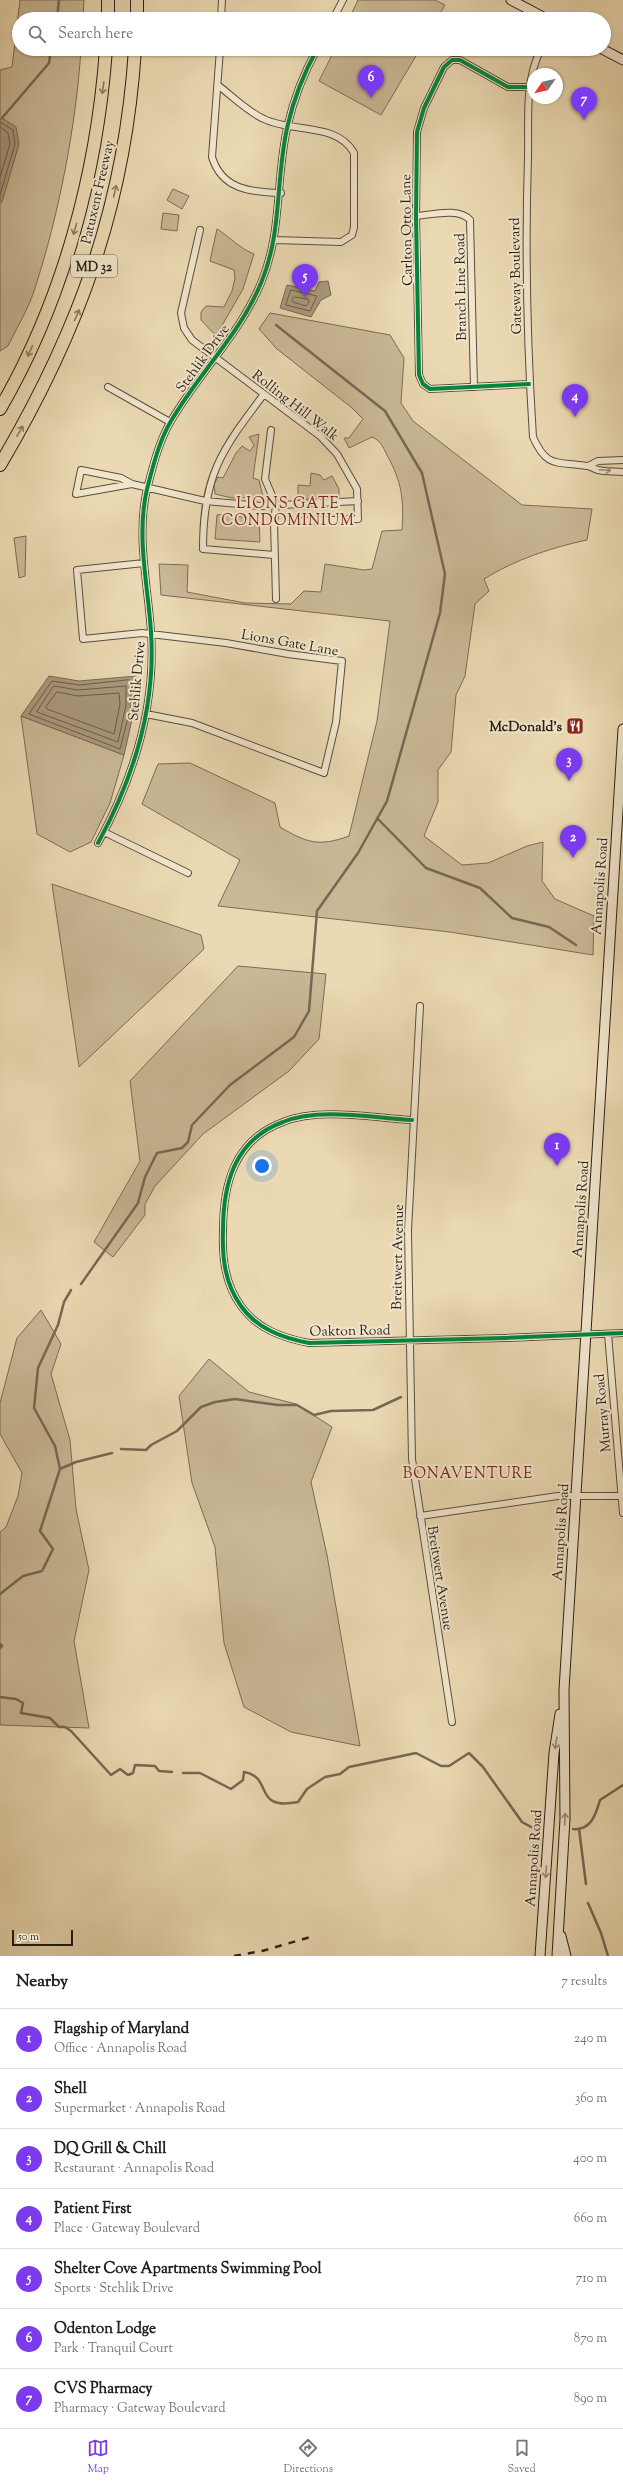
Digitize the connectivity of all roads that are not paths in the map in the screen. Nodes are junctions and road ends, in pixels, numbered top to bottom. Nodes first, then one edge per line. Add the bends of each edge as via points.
1 (108, 0) edge
2 (137, 0) edge
3 (222, 0) edge
4 (343, 0) edge
5 (511, 0) edge
6 (108, 12) edge
7 (136, 12) edge
8 (221, 12) edge
9 (337, 12) edge
10 (534, 12) edge
11 (611, 54) edge
12 (105, 56) edge
13 (134, 56) edge
14 (220, 56) edge
15 (314, 56) edge
16 (537, 56) edge
17 (623, 60) edge
18 (533, 68) edge
19 (219, 86) junction
20 (527, 87) edge
21 (529, 104) edge
22 (288, 125) junction
23 (281, 193) junction
24 (416, 216) junction
25 (200, 230) dead end
26 (274, 240) junction
27 (216, 358) junction
28 (529, 384) junction
29 (108, 387) dead end
30 (474, 387) junction
31 (264, 394) junction
32 (0, 409) edge
33 (170, 422) junction
34 (271, 430) dead end
35 (623, 460) edge
36 (0, 465) edge
37 (588, 466) junction
38 (623, 472) edge
39 (132, 484) junction
40 (147, 489) junction
41 (205, 501) junction
42 (358, 501) junction
43 (276, 505) junction
44 (303, 521) dead end
45 (274, 555) junction
46 (144, 563) junction
47 (276, 598) dead end
48 (151, 634) junction
49 (146, 714) junction
50 (623, 729) edge
51 (104, 832) junction
52 (98, 843) dead end
53 (188, 873) dead end
54 (420, 1006) dead end
55 (412, 1120) junction
56 (623, 1333) edge
57 (608, 1334) junction
58 (586, 1335) junction
59 (409, 1340) junction
60 (576, 1496) junction
61 (621, 1496) junction
62 (623, 1513) edge
63 (420, 1516) junction
64 (564, 1690) junction
65 (452, 1722) dead end
66 (559, 1929) junction
67 (538, 1956) edge
68 (557, 1956) edge
69 (566, 1956) edge

1 - 6 highway
2 - 7 highway
3 - 8 street
4 - 9 street
5 - 10 main road
11 - 17 main road
12 -> 32 highway, Patuxent Freeway / MD 32 via 91,166 68,252 30,350
36 -> 13 highway, Patuxent Freeway / MD 32 via 56,363 79,310 96,260 120,170
14 - 19 street
15 - 22 street, Stehlik Drive via 299,86
16 - 18 street, Gateway Boulevard
19 - 22 street via 264,119
19 - 23 street via 212,157 215,168 223,178 237,188 248,192
20 - 24 street, Carlton Otto Lane via 508,87 460,60 452,60 444,67 424,108 417,132
21 - 28 street, Gateway Boulevard via 526,234
22 - 23 street, Stehlik Drive
22 - 26 street via 327,133 349,145 354,153 354,227 352,235 341,242
23 - 26 street, Stehlik Drive
24 - 30 street, Carlton Otto Lane via 419,375 423,384 430,389
24 - 30 street, Branch Line Road via 457,213 470,220
25 - 27 street, Rolling Hill Walk via 181,313 184,328 192,340
26 - 27 street, Stehlik Drive via 262,282 250,308
27 - 31 street, Rolling Hill Walk
27 - 33 street, Stehlik Drive
28 - 30 street, Carlton Otto Lane
28 - 37 street, Gateway Boulevard via 532,437 538,449 551,462
29 - 33 street
31 - 41 street via 222,453 214,469
31 - 42 street, Rolling Hill Walk via 320,436 333,449 357,489
33 - 40 street, Stehlik Drive via 158,450
34 - 43 street via 265,479
35 - 37 street, Gateway Boulevard via 598,461
37 -> 38 street, Gateway Boulevard via 598,470
39 - 39 street via 122,487 76,494 81,470 121,478
39 - 40 street
40 - 41 street
40 - 46 street, Stehlik Drive via 142,529
41 - 43 street
41 - 45 street via 203,549
42 - 43 street
42 - 44 street, Rolling Hill Walk via 358,520
43 - 45 street
45 - 47 street
46 - 48 street, Stehlik Drive
46 - 48 street via 77,570 83,639
48 - 49 street, Stehlik Drive
48 - 49 street, Lions Gate Lane via 342,661 336,722 324,773 192,723
49 - 51 street, Stehlik Drive via 135,760
50 - 58 main road, Annapolis Road
51 - 52 street, Stehlik Drive
51 - 53 street
54 - 55 street, Breitwert Avenue
55 - 59 street, Breitwert Avenue via 408,1230
55 - 59 street, Oakton Road via 318,1115 282,1122 264,1132 241,1154 226,1184 223,1213 224,1265 231,1288 242,1307 262,1326 283,1338 309,1343
56 - 57 street, Oakton Road
57 - 58 street, Oakton Road
57 - 61 street, Murray Road
58 - 59 street, Oakton Road
58 - 60 main road, Annapolis Road
59 - 63 street, Breitwert Avenue via 412,1459
60 - 61 street
60 - 63 street via 558,1496
60 - 64 main road, Annapolis Road
61 - 62 street, Murray Road
63 - 65 street, Breitwert Avenue
66 -> 64 main road, Annapolis Road via 565,1819
64 -> 67 main road, Annapolis Road via 554,1753
66 - 68 main road, Annapolis Road
66 - 69 main road

